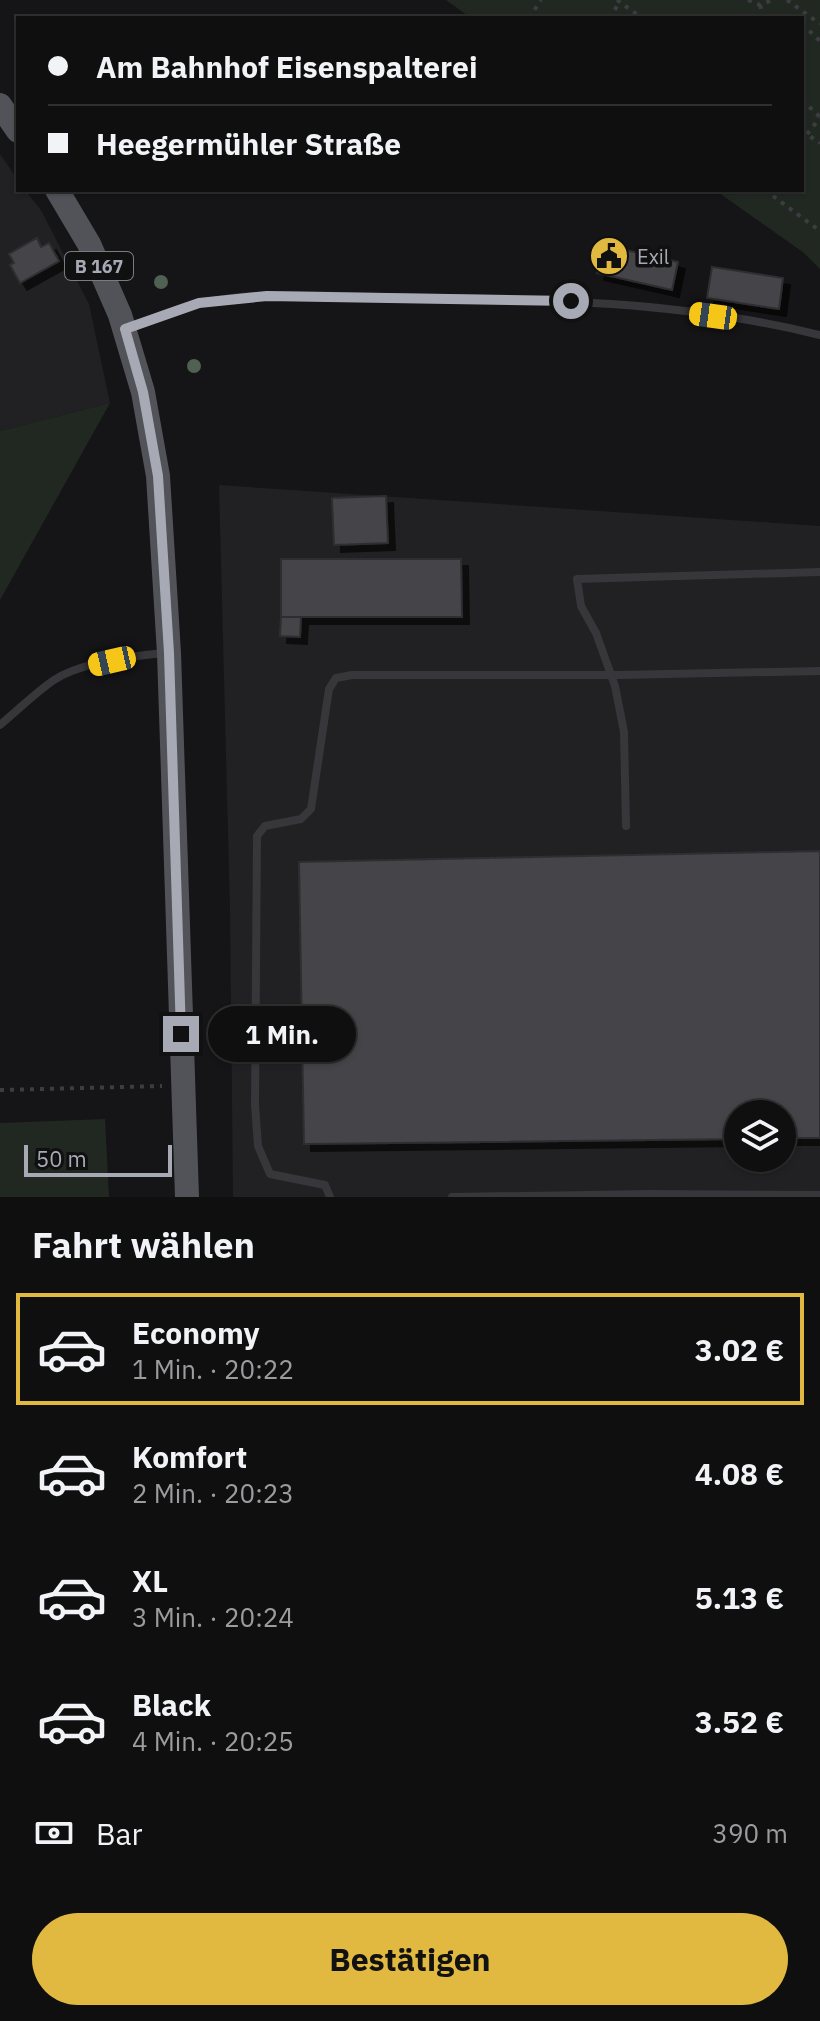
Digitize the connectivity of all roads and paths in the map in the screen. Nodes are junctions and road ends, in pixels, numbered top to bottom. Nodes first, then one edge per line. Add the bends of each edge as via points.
1 (748, 0) edge
2 (772, 0) edge
3 (787, 0) edge
4 (620, 1) edge
5 (760, 5) junction
6 (639, 16) edge
7 (763, 16) edge
8 (820, 24) edge
9 (804, 26) edge
10 (820, 41) edge
11 (804, 102) edge
12 (0, 105) edge
13 (820, 118) edge
14 (16, 128) edge
15 (804, 132) edge
16 (820, 143) edge
17 (58, 192) edge
18 (768, 192) edge
19 (820, 231) edge
20 (125, 329) junction
21 (820, 335) edge
22 (820, 572) edge
23 (169, 653) junction
24 (820, 671) edge
25 (611, 675) junction
26 (0, 725) edge
27 (626, 826) dead end
28 (183, 1086) junction
29 (0, 1090) edge
30 (820, 1195) edge
31 (187, 1197) edge
32 (330, 1197) edge
33 (452, 1197) edge

1 - 5 path
2 - 5 path
3 - 8 path
4 - 6 path
5 - 7 path
9 - 10 path
11 - 13 path
12 - 14 main road
13 - 15 path
15 - 16 path
17 - 20 main road, B 167 via 89,244
18 - 19 path
20 - 21 lane via 199,303 267,296 607,303 775,324
20 - 23 main road, B 167 via 158,476
22 - 25 lane via 577,579 581,606
23 - 26 lane via 89,666 56,679
23 - 28 main road, B 167
24 - 25 lane
25 - 27 lane via 624,732
25 - 32 lane via 352,675 336,678 329,689 311,809 301,819 265,826 257,836 255,1105 258,1146 270,1174 325,1185
28 - 29 path
28 - 31 main road, B 167
30 - 33 lane

